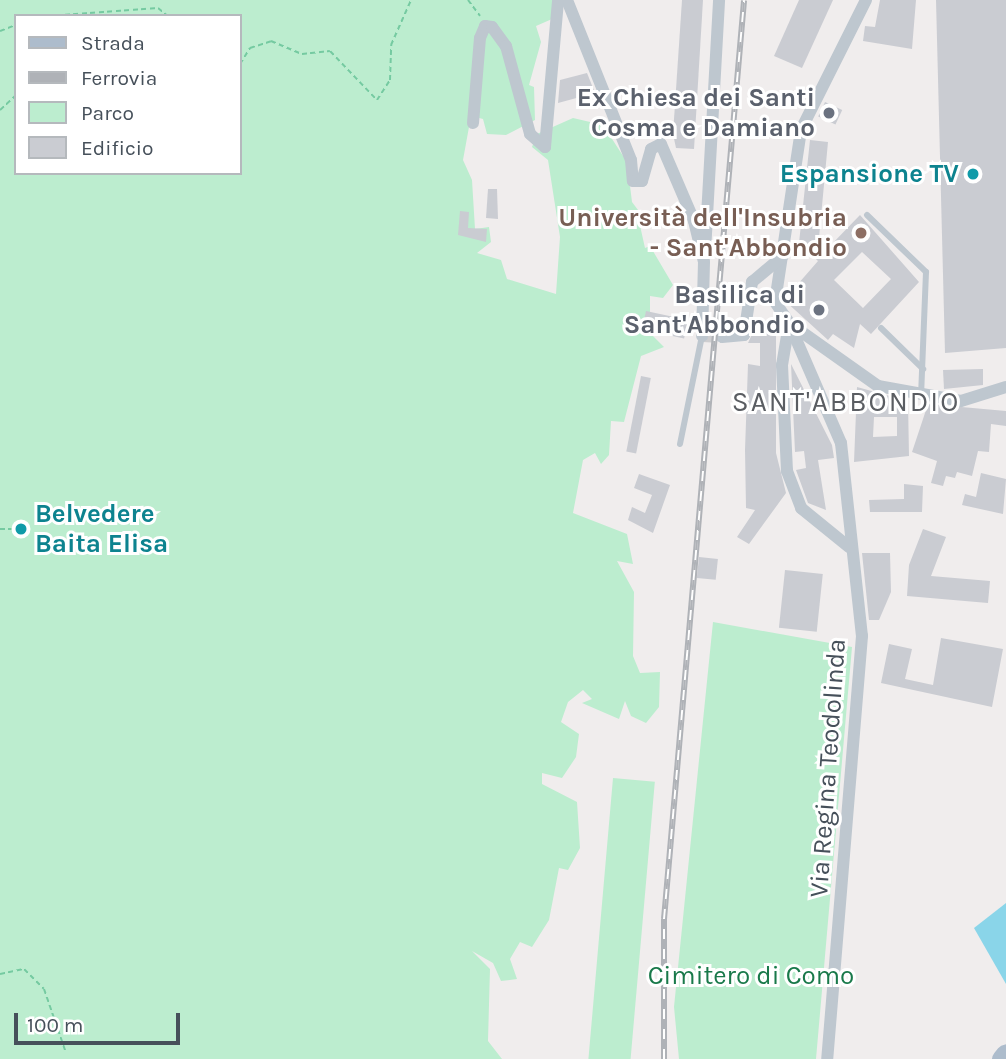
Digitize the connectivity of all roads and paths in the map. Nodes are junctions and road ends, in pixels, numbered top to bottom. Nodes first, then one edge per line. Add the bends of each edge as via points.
1 (411, 0) edge
2 (468, 0) edge
3 (558, 0) edge
4 (567, 0) edge
5 (719, 0) edge
6 (866, 0) edge
7 (79, 14) edge
8 (165, 14) edge
9 (485, 26) junction
10 (242, 61) edge
11 (14, 97) edge
12 (0, 110) edge
13 (473, 123) dead end
14 (867, 215) dead end
15 (784, 256) junction
16 (704, 262) junction
17 (789, 323) junction
18 (881, 328) dead end
19 (702, 335) joint
20 (728, 338) dead end
21 (923, 369) junction
22 (1006, 387) edge
23 (921, 396) junction
24 (680, 444) dead end
25 (0, 529) edge
26 (21, 530) dead end
27 (849, 547) junction
28 (0, 974) edge
29 (65, 1050) dead end
30 (1006, 1054) edge
31 (827, 1059) edge
32 (1002, 1059) edge

1 - 10 path via 391,45 390,80 377,100 330,51 302,54 271,41 250,48
2 - 9 path
3 - 9 street via 545,147 530,134 506,46
4 - 16 street via 631,160 633,181 642,181 651,149 661,144
5 - 16 street
6 - 15 street via 801,130
7 - 8 path via 158,9
9 - 13 street
11 - 12 path
14 - 21 lane via 926,272
15 - 17 street, Via Regina Teodolinda via 775,302
15 - 20 street via 752,282 744,335
16 - 19 street
17 - 23 street via 844,368 878,386
17 - 27 street, Via Regina Teodolinda via 841,443
17 - 27 street via 782,365 787,471 801,508
18 - 21 lane
19 - 24 lane
21 - 23 lane
22 - 23 street via 968,400
25 - 26 path
27 - 31 street, Via Regina Teodolinda via 862,636
28 - 29 path via 24,969 44,989
30 - 32 main road

